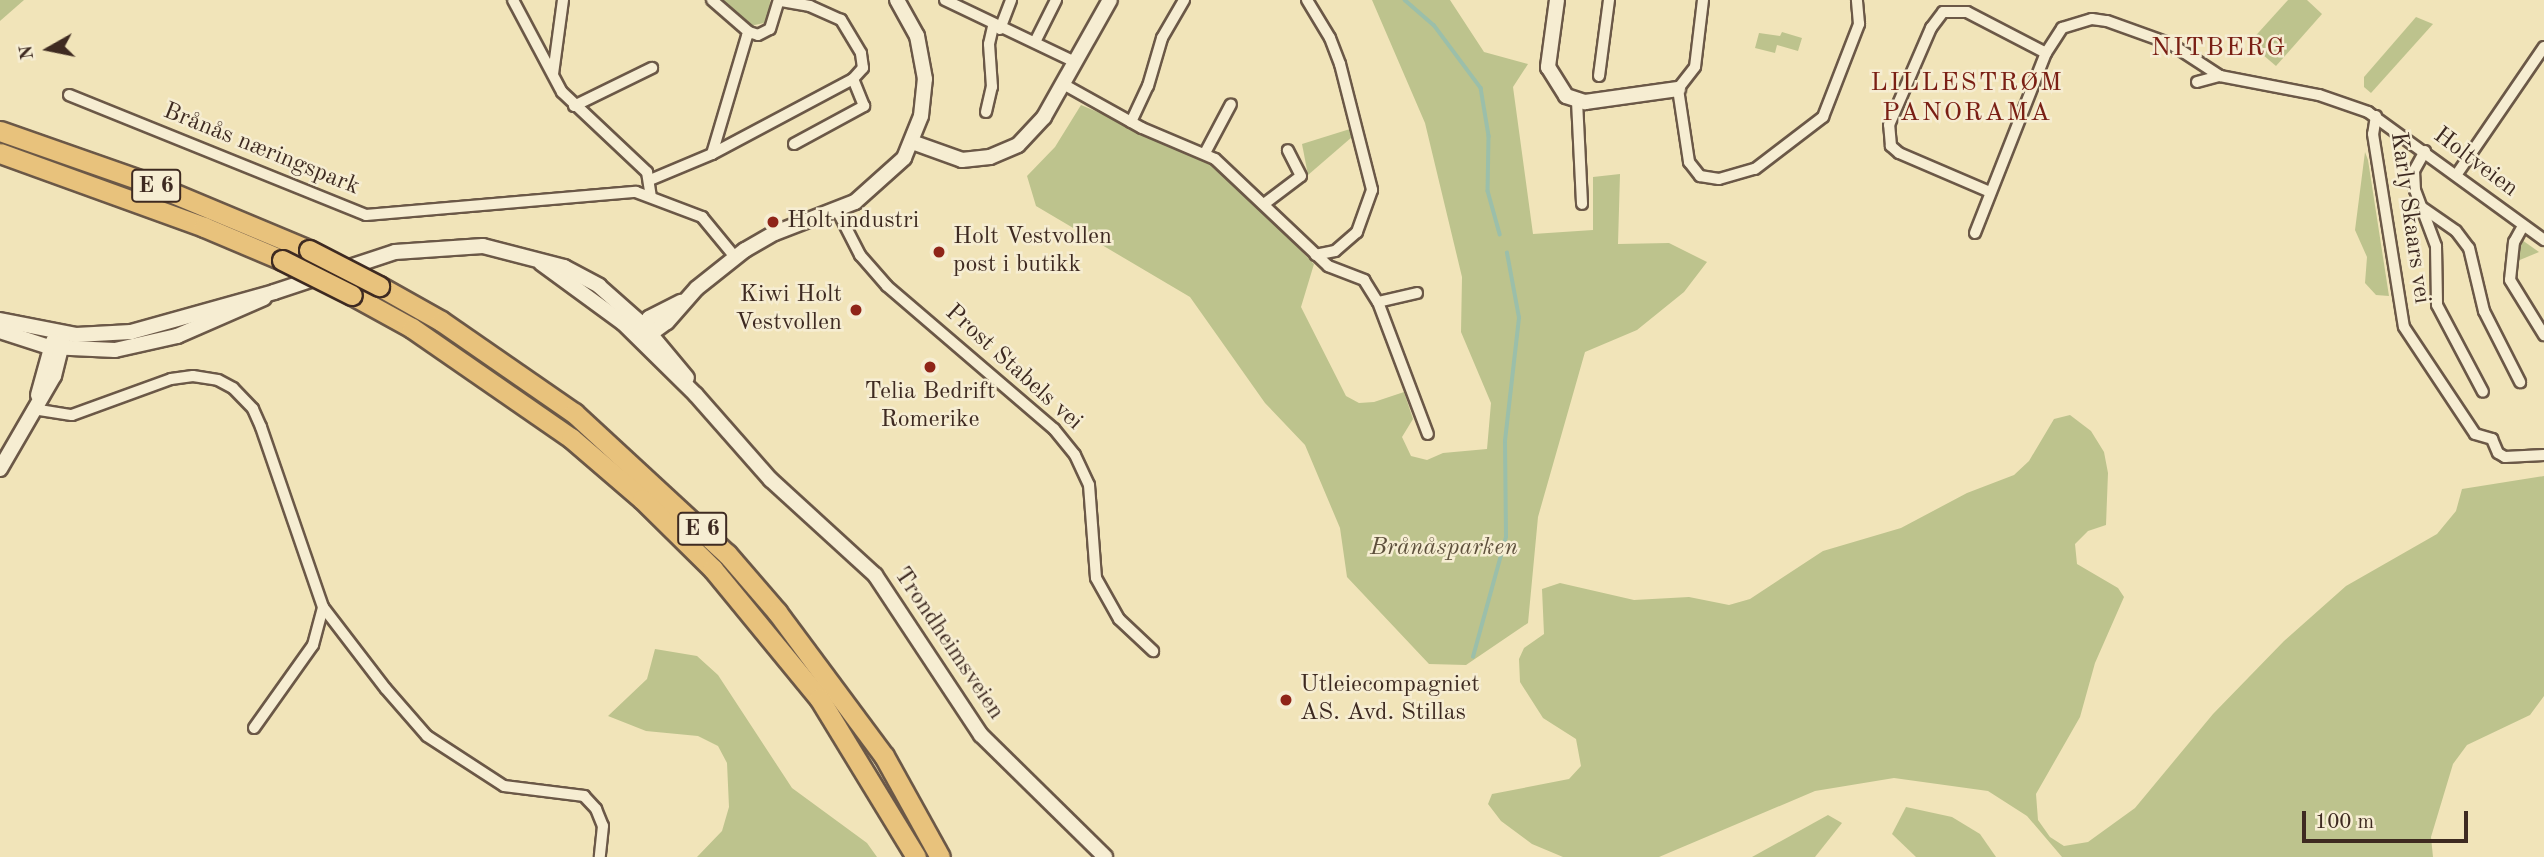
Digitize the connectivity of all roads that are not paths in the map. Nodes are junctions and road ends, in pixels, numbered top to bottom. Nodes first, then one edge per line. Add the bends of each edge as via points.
1 (513, 0) edge
2 (563, 0) edge
3 (712, 0) edge
4 (897, 0) edge
5 (945, 0) edge
6 (1011, 0) edge
7 (1056, 0) edge
8 (1110, 0) edge
9 (1184, 0) edge
10 (1307, 0) edge
11 (1557, 0) edge
12 (1608, 0) edge
13 (1703, 0) edge
14 (1857, 0) edge
15 (1938, 0) edge
16 (780, 1) edge
17 (1943, 12) junction
18 (996, 27) junction
19 (749, 32) junction
20 (1035, 42) junction
21 (2544, 47) edge
22 (2046, 53) junction
23 (1075, 62) junction
24 (652, 68) dead end
25 (553, 75) junction
26 (1599, 76) dead end
27 (2220, 76) junction
28 (853, 79) junction
29 (2197, 82) dead end
30 (1063, 84) junction
31 (1678, 89) junction
32 (69, 95) dead end
33 (1577, 101) junction
34 (1231, 104) dead end
35 (574, 106) junction
36 (986, 112) dead end
37 (2375, 116) junction
38 (1130, 122) junction
39 (0, 131) edge
40 (912, 142) junction
41 (794, 144) dead end
42 (1289, 150) dead end
43 (2425, 151) junction
44 (0, 153) edge
45 (1205, 153) junction
46 (712, 155) junction
47 (2457, 174) junction
48 (650, 180) junction
49 (1990, 192) junction
50 (651, 197) junction
51 (1264, 204) junction
52 (1582, 204) dead end
53 (2423, 208) junction
54 (837, 210) junction
55 (2522, 226) junction
56 (1975, 233) dead end
57 (2544, 240) edge
58 (1315, 255) junction
59 (735, 257) junction
60 (274, 292) junction
61 (1417, 293) dead end
62 (1378, 302) junction
63 (0, 320) edge
64 (0, 331) edge
65 (645, 332) junction
66 (60, 333) junction
67 (2544, 335) edge
68 (56, 348) junction
69 (2520, 382) dead end
70 (2483, 392) dead end
71 (35, 405) junction
72 (1428, 434) dead end
73 (2544, 455) edge
74 (0, 469) edge
75 (323, 607) junction
76 (1153, 651) dead end
77 (254, 727) dead end
78 (600, 857) edge
79 (916, 857) edge
80 (940, 857) edge
81 (1105, 857) edge

1 - 25 street
2 - 25 street
3 - 19 street
4 - 40 main road via 914,27 924,66 924,103
5 - 18 street
6 - 18 street
7 - 20 street
8 - 23 main road
9 - 38 street via 1161,38 1150,82
10 - 58 street via 1331,38 1340,64 1372,190 1357,232 1335,251
11 - 33 main road via 1548,67 1559,88
12 - 26 street
13 - 31 street via 1695,67
14 - 31 street via 1859,24 1829,108 1755,169 1719,179 1693,170
15 - 17 street
16 - 19 street via 770,29 758,35
16 - 28 street via 810,6 847,26 863,61
17 - 22 street via 1967,12
17 - 49 street via 1931,27 1889,125 1889,137 1899,153
18 - 20 street
18 - 36 street via 989,44 992,87
19 - 46 street
20 - 23 street
21 - 47 street
22 - 27 street, Holtveien via 2062,29 2092,19 2171,44
22 - 49 street, Holtveien
23 - 30 main road
24 - 35 street
25 - 35 street
27 - 29 street, Holtveien
27 - 37 street, Holtveien via 2319,95
28 - 41 street via 864,106
28 - 46 street
30 - 38 street
30 - 40 main road via 1037,128 1005,153 962,160
31 - 33 main road
32 - 50 street, Brånås næringspark via 366,215 618,191
33 - 52 street
34 - 45 street
35 - 48 street
37 - 43 street, Holtveien
37 - 73 street, Karly Skaars vei via 2373,134 2404,327 2475,434 2492,439 2505,457
38 - 45 street
39 - 80 highway, E 6, bridge via 151,184 309,250 441,321 574,413 727,554 777,612 870,736
40 - 54 main road via 877,186
42 - 51 street via 1301,176
43 - 47 street, Holtveien
43 - 53 street, Karly Skaars vei via 2414,171
44 - 79 highway, E 6, bridge via 192,222 282,260 412,328 571,438 669,525 762,626 819,698
45 - 51 street
46 - 48 street
47 - 55 street, Holtveien
48 - 50 street
49 - 56 street, Holtveien
50 - 59 street via 702,217
51 - 58 street
53 - 69 street, Karly Skaars vei via 2449,225 2469,248 2484,311
53 - 70 street, Karly Skaars vei via 2436,246 2437,305
54 - 59 main road via 775,233
54 - 76 street, Prost Stabels vei via 860,256 887,286 1054,429 1074,455 1089,485 1096,578 1119,619
55 - 57 street, Holtveien
55 - 67 street via 2514,242 2510,280
58 - 62 street via 1328,266 1354,273
59 - 65 main road
60 - 65 main road, Trondheimsveien via 379,256 426,246 483,246 582,276
60 - 66 main road, Trondheimsveien via 144,330 104,335
60 - 68 main road, Trondheimsveien via 251,306 161,341 115,350
61 - 62 street
62 - 72 street
63 - 66 main road, Trondheimsveien
64 - 68 main road, Trondheimsveien
65 - 81 main road, Trondheimsveien via 771,481 875,575 981,735
66 - 68 main road
68 - 71 main road
71 - 74 main road
71 - 75 street via 72,415 171,379 193,376 233,388 253,410 261,428
75 - 77 street via 313,645
75 - 78 street via 427,736 504,786 578,793 592,802 603,826

